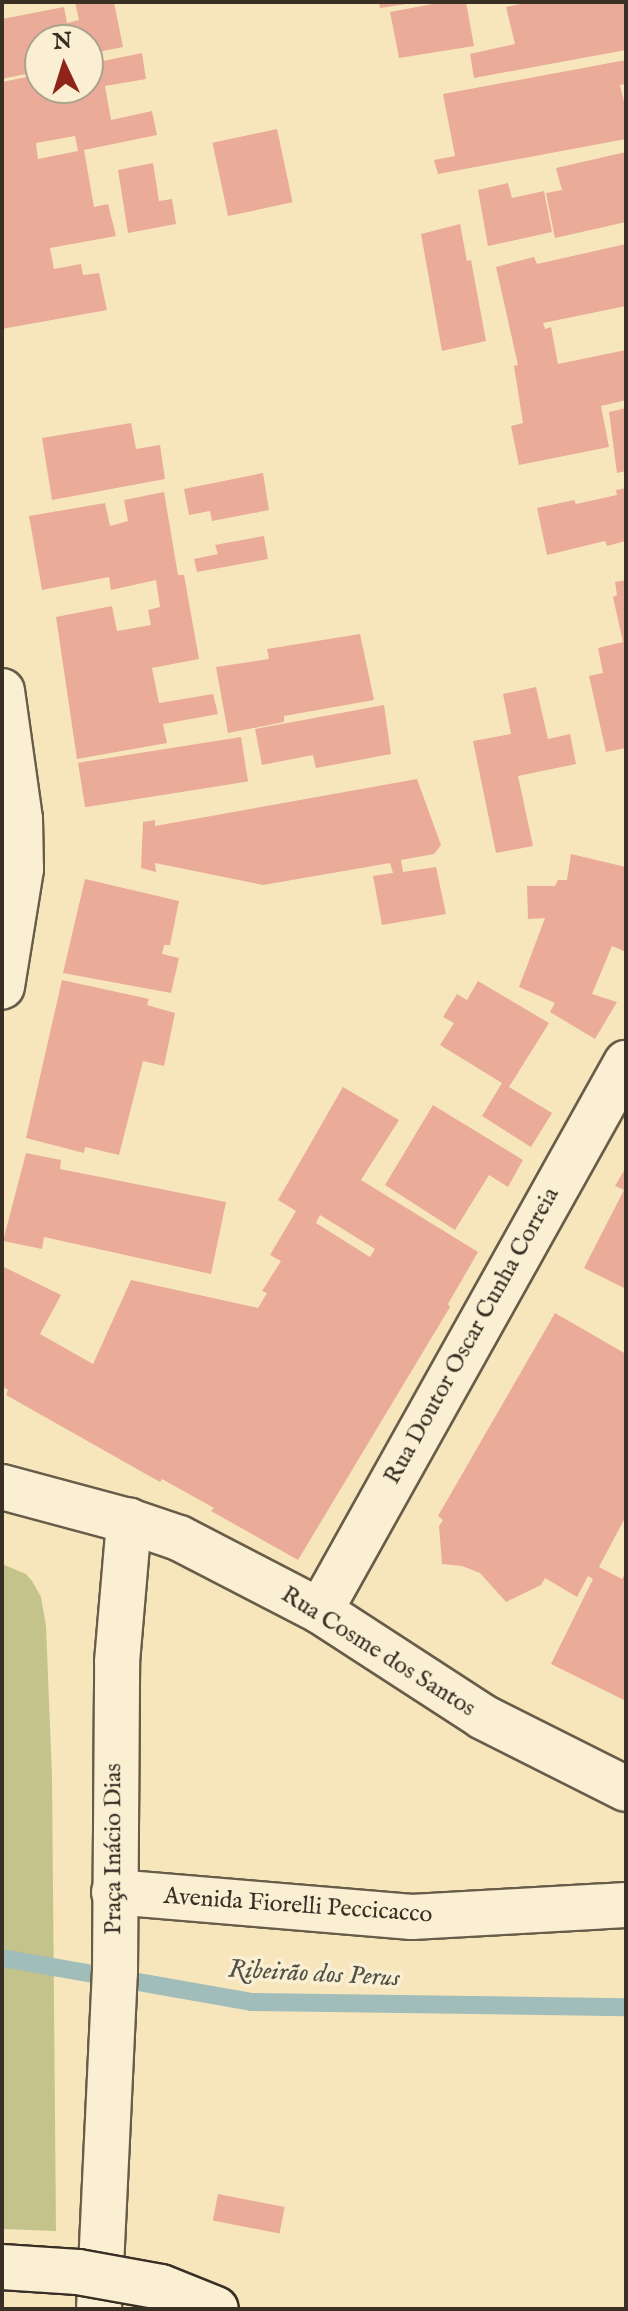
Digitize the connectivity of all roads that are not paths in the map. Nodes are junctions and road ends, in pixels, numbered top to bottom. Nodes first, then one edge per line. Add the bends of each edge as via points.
1 (2, 691) edge
2 (2, 986) edge
3 (626, 1063) edge
4 (2, 1487) edge
5 (129, 1521) junction
6 (320, 1611) junction
7 (626, 1789) edge
8 (114, 1903) junction
9 (626, 1905) edge
10 (2, 2267) edge
11 (99, 2309) edge
12 (216, 2309) edge

1 - 2 street via 20,819 21,869
3 - 6 street, Rua Doutor Oscar Cunha Correia
4 - 5 street
5 - 6 street, Rua Cosme dos Santos via 179,1538
5 - 8 street, Praça Inácio Dias via 117,1662
6 - 7 street, Rua Cosme dos Santos via 483,1717
8 - 9 street, Avenida Fiorelli Peccicacco via 412,1917
8 - 11 street, Praça Inácio Dias
10 - 12 street, bridge via 78,2272 161,2287

